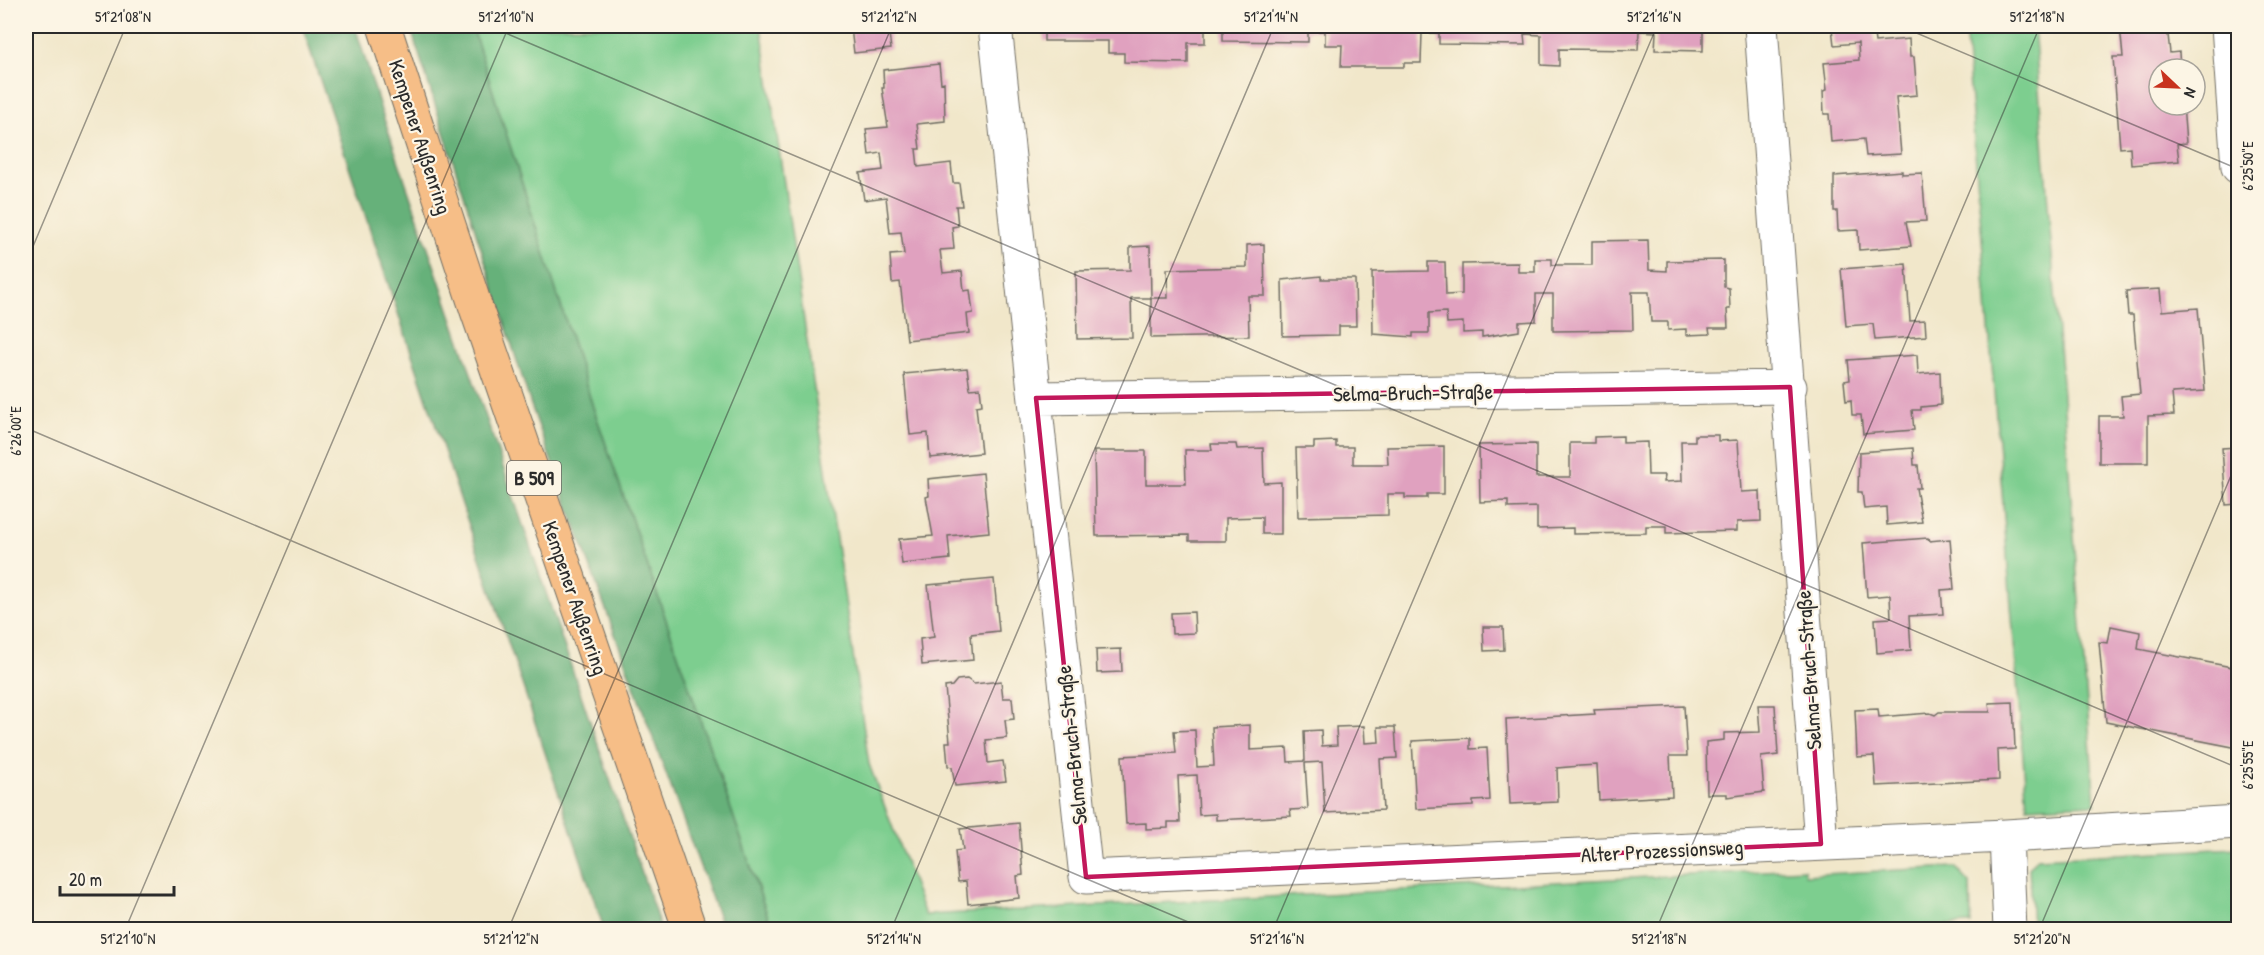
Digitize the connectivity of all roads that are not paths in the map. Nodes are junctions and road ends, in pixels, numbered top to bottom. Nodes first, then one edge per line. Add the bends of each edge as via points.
1 (384, 26) edge
2 (995, 26) edge
3 (1761, 26) edge
4 (2228, 26) edge
5 (2238, 167) edge
6 (1790, 387) junction
7 (1036, 399) junction
8 (2238, 822) edge
9 (2006, 836) junction
10 (1821, 844) junction
11 (1086, 878) joint
12 (690, 930) edge
13 (2010, 930) edge

1 - 12 main road, Kempener Außenring / B 509 via 477,311
2 - 7 street, Selma-Bruch-Straße
3 - 6 street, Selma-Bruch-Straße
4 - 5 street
6 - 7 street, Selma-Bruch-Straße
6 - 10 street, Selma-Bruch-Straße
7 - 11 street, Selma-Bruch-Straße
8 - 9 street, Alter Prozessionsweg
9 - 10 street, Alter Prozessionsweg
9 - 13 street
10 - 11 street, Alter Prozessionsweg

